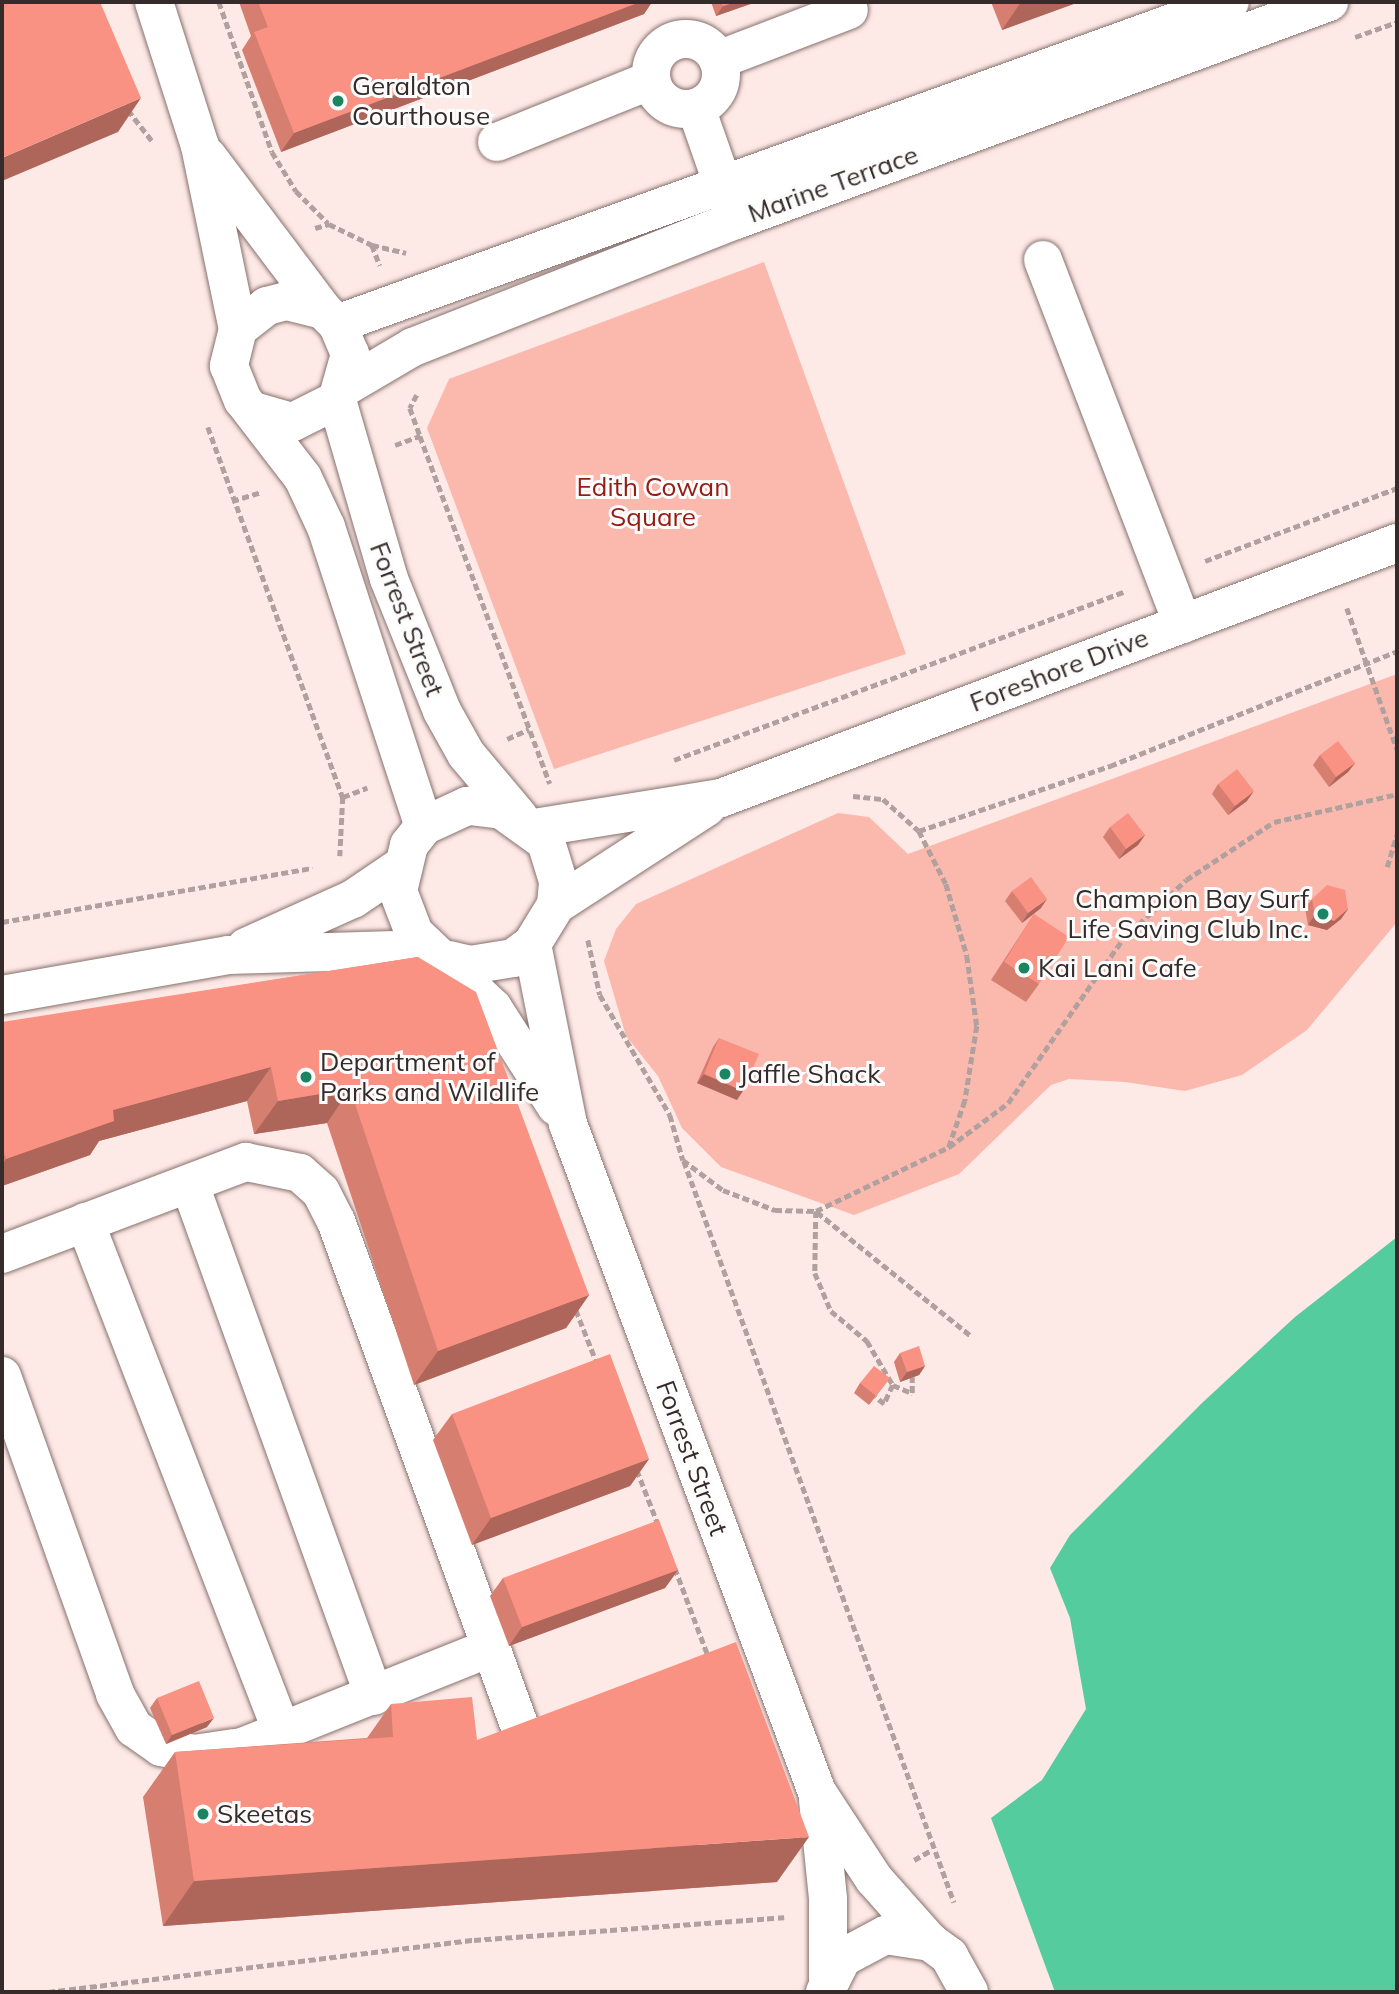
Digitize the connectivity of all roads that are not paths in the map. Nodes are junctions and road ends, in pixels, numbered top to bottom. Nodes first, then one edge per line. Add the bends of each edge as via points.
1 (154, 2) edge
2 (1230, 2) edge
3 (1329, 2) edge
4 (849, 10) dead end
5 (718, 60) junction
6 (651, 80) junction
7 (696, 108) junction
8 (497, 142) dead end
9 (200, 146) junction
10 (730, 203) junction
11 (1043, 260) dead end
12 (330, 317) junction
13 (238, 329) junction
14 (341, 394) junction
15 (257, 412) junction
16 (1397, 542) edge
17 (1183, 624) junction
18 (721, 798) junction
19 (526, 823) junction
20 (424, 826) junction
21 (400, 867) junction
22 (556, 905) junction
23 (532, 944) junction
24 (439, 954) junction
25 (228, 955) junction
26 (2, 995) edge
27 (568, 1124) junction
28 (190, 1185) junction
29 (85, 1222) junction
30 (2, 1254) edge
31 (2, 1376) edge
32 (490, 1648) junction
33 (374, 1696) junction
34 (521, 1730) edge
35 (282, 1732) junction
36 (817, 1792) junction
37 (930, 1942) junction
38 (826, 1986) edge
39 (969, 1992) edge

1 - 9 street
2 - 10 street, Marine Terrace
3 - 10 street, Marine Terrace
4 - 5 street
5 - 6 street via 697,41 676,41 658,53
5 - 7 street via 718,89
6 - 7 street via 668,104
6 - 8 street
7 - 10 street
9 - 12 street
9 - 13 street
10 - 12 street, Marine Terrace
10 - 14 street, Marine Terrace via 413,347
11 - 17 street
12 - 13 street via 277,303
12 - 14 street via 350,354
13 - 15 street via 229,366 243,400
14 - 15 street via 293,422
14 - 19 street, Forrest Street via 389,579 442,711 466,754
15 - 20 street, Forrest Street via 303,478 326,527
16 - 17 street, Foreshore Drive
17 - 18 street, Foreshore Drive
18 - 19 street, Foreshore Drive
18 - 22 street, Foreshore Drive
19 - 20 street via 467,806
19 - 22 street via 554,859
20 - 21 street
21 - 24 street via 403,914
21 - 25 street via 353,899
22 - 23 street
23 - 24 street via 492,964
23 - 27 street, Forrest Street
24 - 25 street
24 - 27 street, Forrest Street via 493,1008
25 - 26 street
27 - 36 street, Forrest Street
28 - 29 street
28 - 32 street via 246,1161 276,1163 321,1192
28 - 33 street
29 - 30 street
29 - 35 street
31 - 35 street via 115,1694 134,1728 161,1746 194,1754
32 - 33 street
32 - 34 street
33 - 35 street
36 - 37 street, Forrest Street via 874,1879
36 - 38 street, Forrest Street via 828,1899
37 - 38 street, Forrest Street via 885,1935 862,1942
37 - 39 street, Forrest Street via 949,1956

